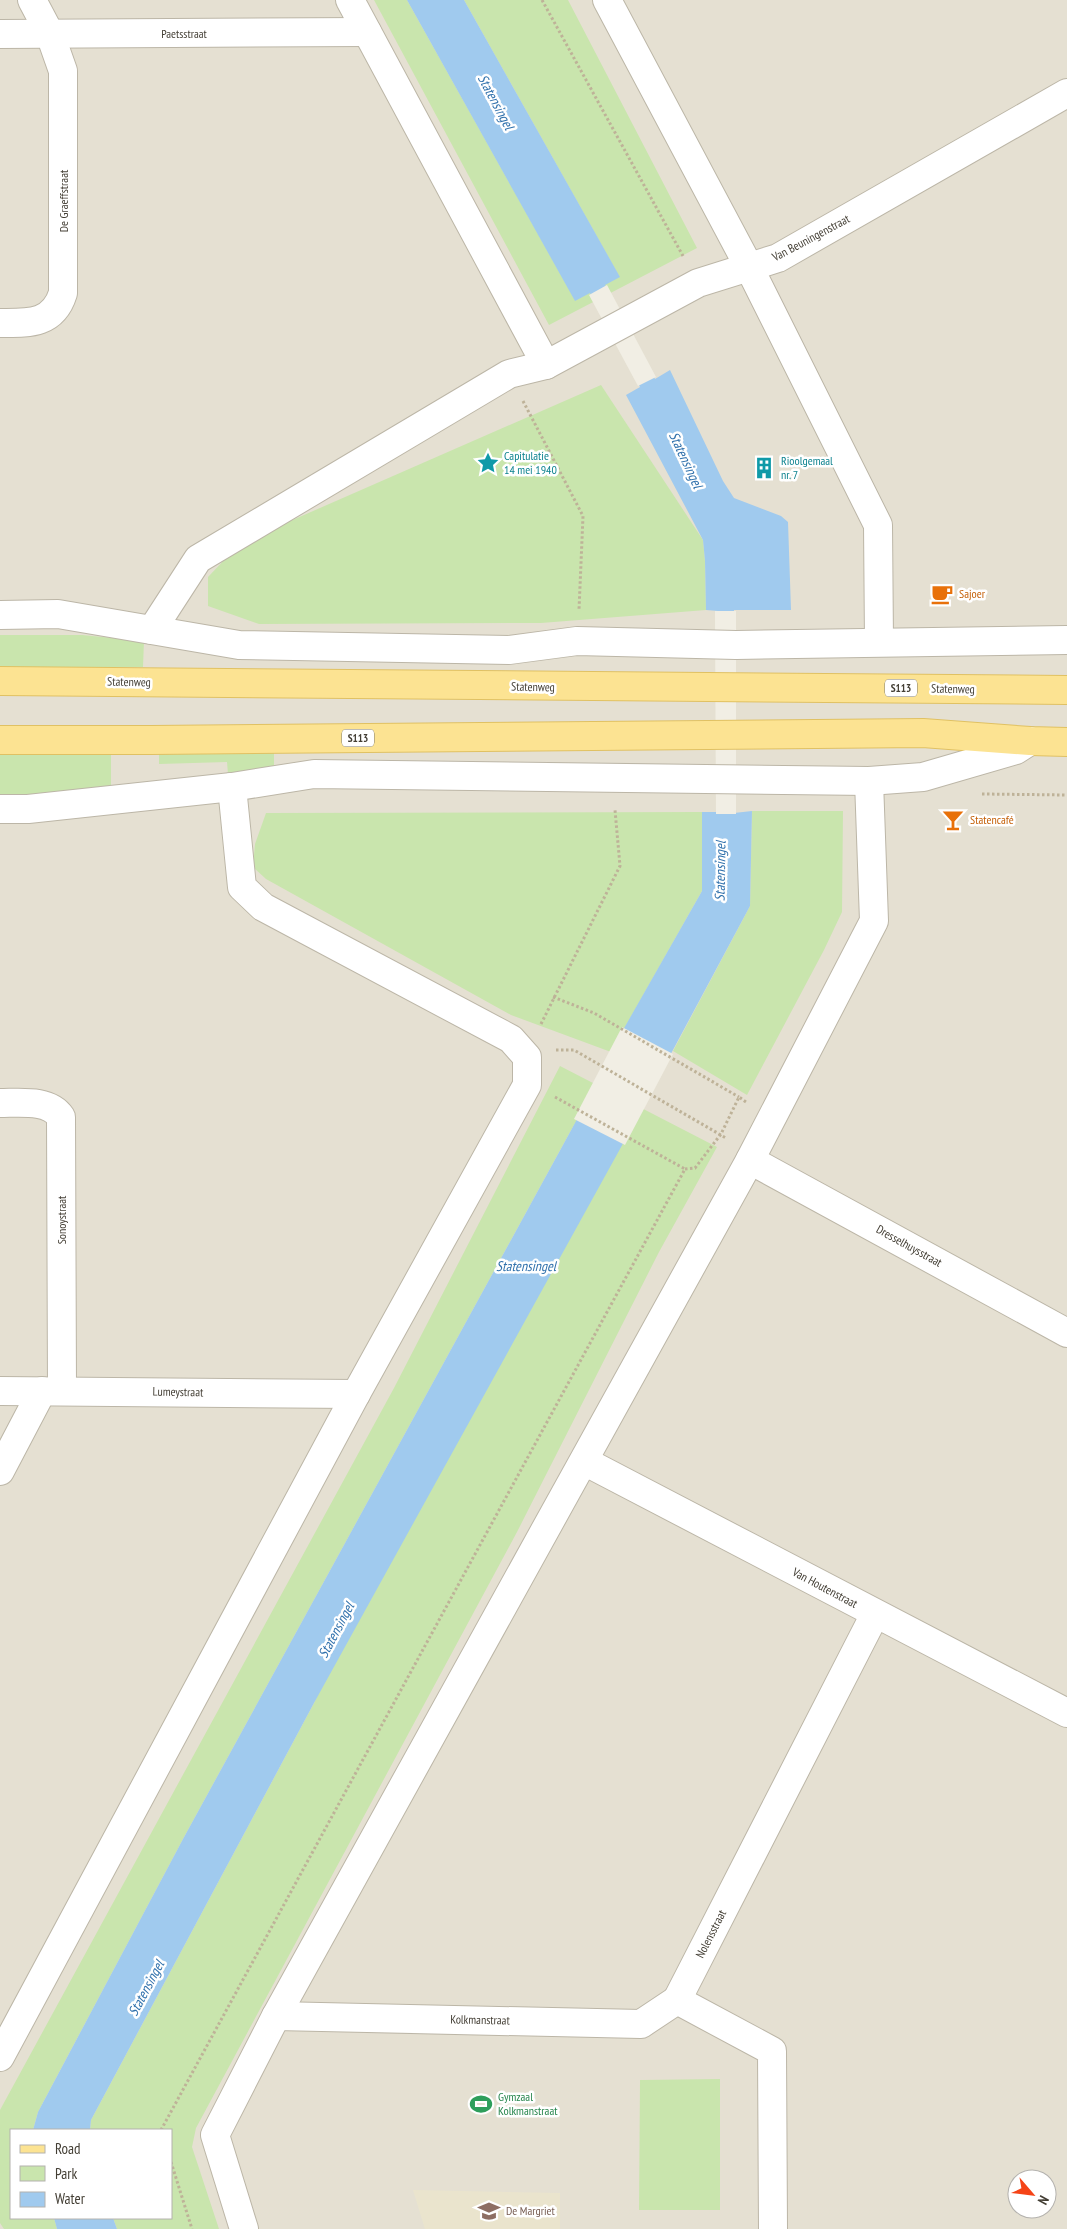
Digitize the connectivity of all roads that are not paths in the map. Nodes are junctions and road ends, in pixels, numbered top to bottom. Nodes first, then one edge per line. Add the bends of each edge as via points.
1 (32, 0) edge
2 (350, 0) edge
3 (607, 0) edge
4 (367, 32) junction
5 (0, 34) edge
6 (50, 34) junction
7 (1067, 93) edge
8 (749, 267) junction
9 (0, 322) edge
10 (546, 365) junction
11 (0, 615) edge
12 (152, 630) junction
13 (1067, 640) edge
14 (878, 642) junction
15 (0, 681) edge
16 (1067, 690) edge
17 (0, 740) edge
18 (1030, 742) junction
19 (1067, 742) edge
20 (869, 781) junction
21 (232, 787) junction
22 (0, 809) edge
23 (0, 1103) edge
24 (750, 1160) junction
25 (1067, 1333) edge
26 (0, 1391) edge
27 (52, 1391) junction
28 (356, 1394) junction
29 (584, 1461) junction
30 (0, 1471) edge
31 (875, 1614) junction
32 (1067, 1713) edge
33 (677, 2000) junction
34 (276, 2016) junction
35 (0, 2057) edge
36 (244, 2229) edge
37 (773, 2229) edge

1 - 6 street, De Graeffstraat
2 - 4 street
3 - 8 street
4 - 6 street, Paetsstraat
4 - 10 street
5 - 6 street, Paetsstraat
6 - 9 street, De Graeffstraat via 63,71 63,293 54,311 43,319
7 - 8 street, Van Beuningenstraat via 778,258
8 - 10 street, Van Beuningenstraat via 698,283
8 - 14 street via 878,525
10 - 12 street via 508,374 198,559
11 - 12 street via 58,614
12 - 14 street via 239,645 509,650 577,641 725,644
13 - 14 street
15 - 16 main road, Statenweg / S113
17 - 18 main road, S113 via 924,733
18 - 19 main road, S113
18 - 20 street via 1016,750 923,776
20 - 21 street via 314,774
20 - 24 street via 874,921
21 - 22 street via 28,809
21 - 28 street via 242,887 264,907 510,1039 527,1057 527,1084
23 - 27 street, Sonoystraat via 47,1105 57,1110 61,1117
24 - 25 street, Dresselhuysstraat
24 - 29 street
26 - 27 street, Lumeystraat
27 - 28 street, Lumeystraat
27 - 30 street
28 - 35 street
29 - 31 street, Van Houtenstraat
29 - 34 street
31 - 32 street, Van Houtenstraat
31 - 33 street, Nolensstraat
33 - 34 street, Kolkmanstraat via 641,2024
33 - 37 street via 772,2050
34 - 36 street via 215,2135

